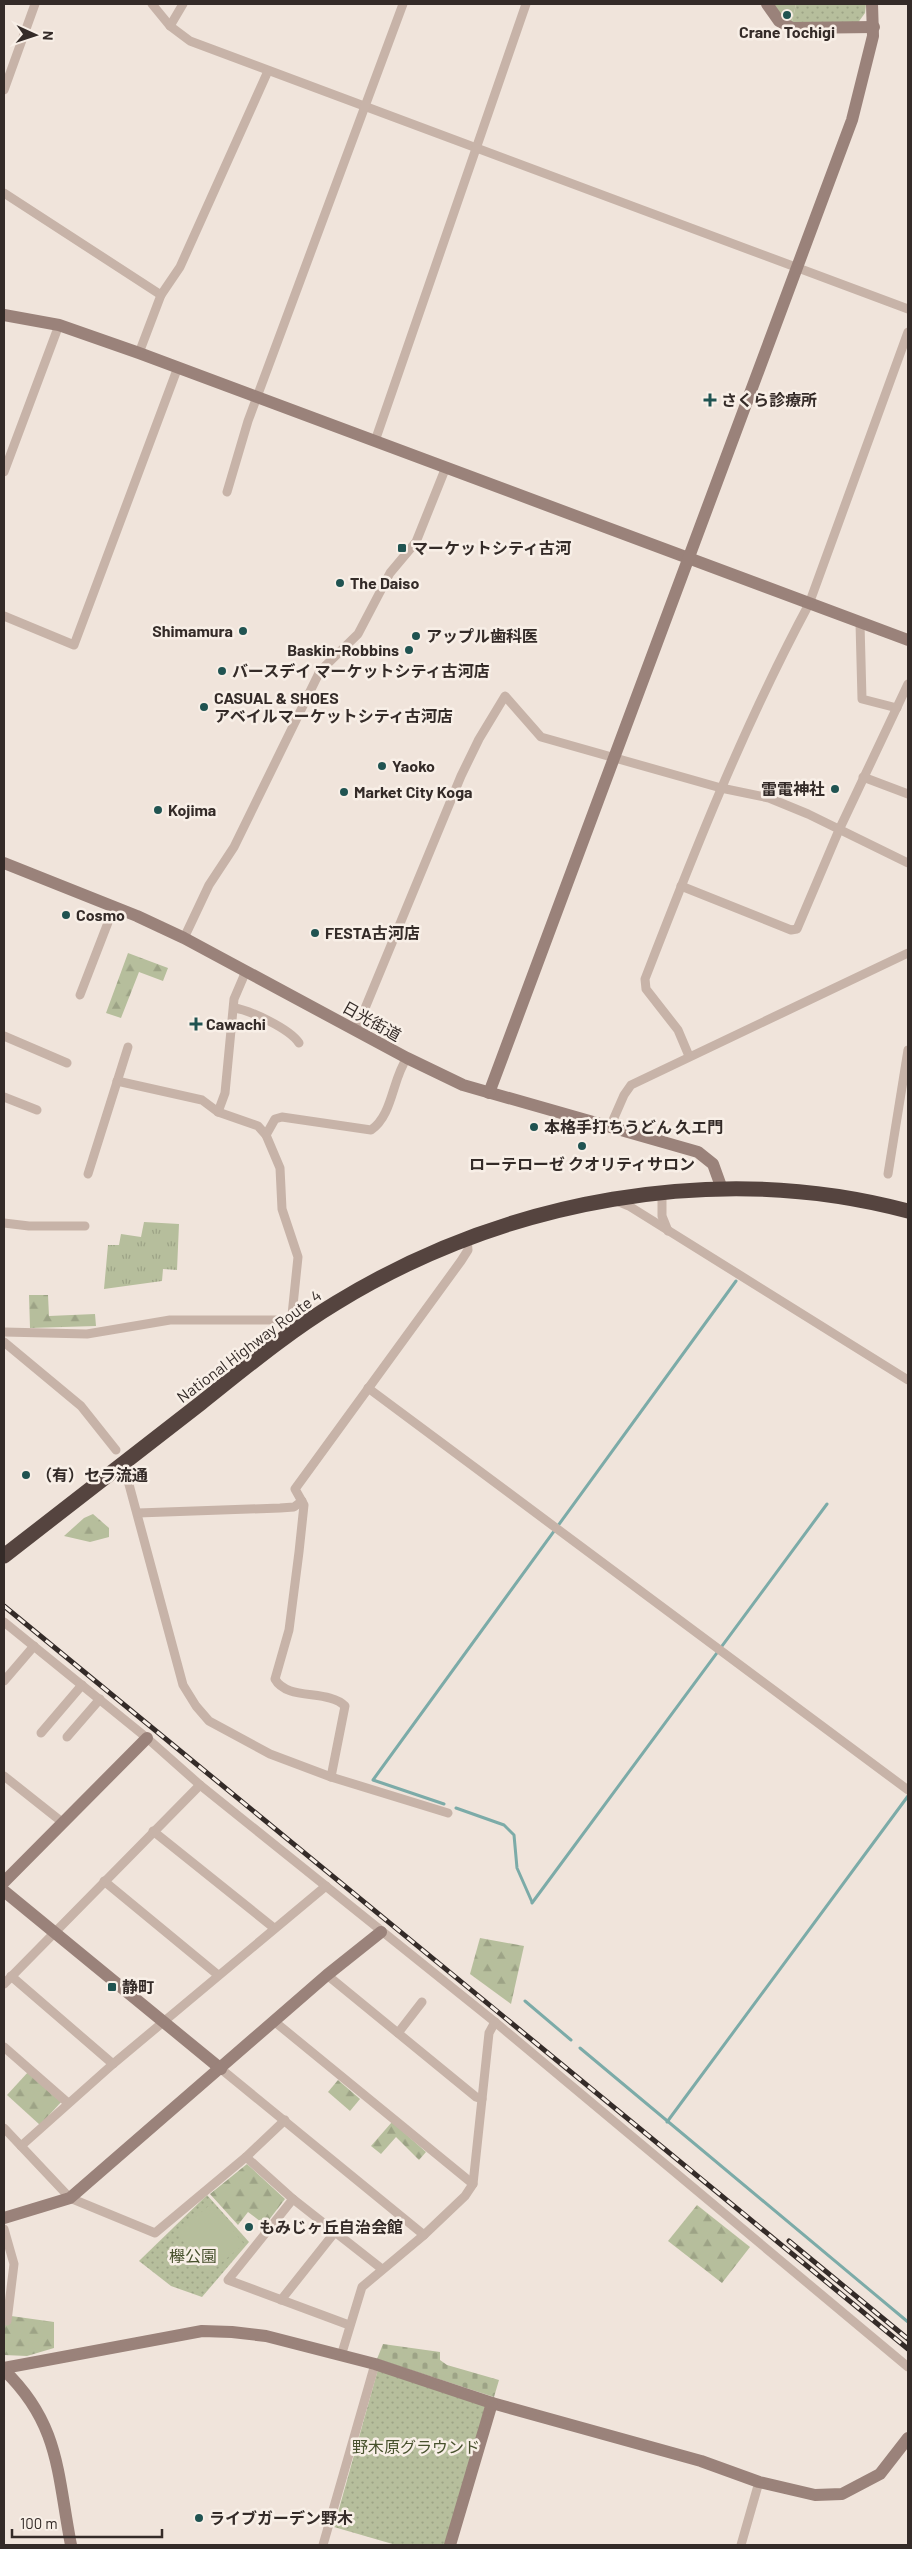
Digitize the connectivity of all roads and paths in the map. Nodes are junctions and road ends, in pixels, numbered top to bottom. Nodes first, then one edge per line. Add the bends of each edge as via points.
1 (35, 4) edge
2 (152, 4) edge
3 (183, 4) edge
4 (403, 4) edge
5 (526, 4) edge
6 (767, 4) edge
7 (872, 4) edge
8 (170, 26) junction
9 (874, 27) junction
10 (268, 71) junction
11 (4, 90) edge
12 (364, 107) junction
13 (476, 149) junction
14 (4, 193) edge
15 (796, 269) junction
16 (161, 295) junction
17 (908, 309) edge
18 (4, 315) edge
19 (58, 325) junction
20 (908, 332) edge
21 (139, 353) junction
22 (178, 367) junction
23 (257, 398) junction
24 (375, 441) junction
25 (446, 467) junction
26 (4, 472) edge
27 (227, 492) dead end
28 (688, 558) junction
29 (809, 604) junction
30 (4, 616) edge
31 (860, 623) junction
32 (908, 640) edge
33 (908, 684) edge
34 (897, 708) junction
35 (613, 758) junction
36 (863, 778) junction
37 (721, 788) junction
38 (908, 794) edge
39 (839, 830) junction
40 (4, 863) edge
41 (908, 863) edge
42 (681, 886) junction
43 (114, 907) junction
44 (184, 938) junction
45 (908, 953) edge
46 (246, 971) junction
47 (80, 995) dead end
48 (234, 1008) junction
49 (356, 1030) junction
50 (4, 1036) edge
51 (298, 1043) dead end
52 (128, 1047) dead end
53 (908, 1050) edge
54 (689, 1056) junction
55 (407, 1058) junction
56 (67, 1063) dead end
57 (117, 1081) junction
58 (489, 1093) junction
59 (4, 1097) edge
60 (37, 1110) dead end
61 (218, 1112) junction
62 (610, 1127) junction
63 (266, 1135) junction
64 (88, 1174) dead end
65 (888, 1174) dead end
66 (722, 1189) junction
67 (662, 1194) junction
68 (614, 1200) junction
69 (908, 1211) edge
70 (4, 1223) edge
71 (85, 1226) dead end
72 (668, 1231) junction
73 (467, 1238) junction
74 (294, 1326) junction
75 (4, 1332) edge
76 (4, 1342) edge
77 (908, 1380) edge
78 (368, 1388) junction
79 (116, 1450) dead end
80 (127, 1477) dead end
81 (302, 1501) junction
82 (138, 1513) junction
83 (4, 1556) edge
84 (4, 1622) edge
85 (34, 1646) junction
86 (4, 1681) edge
87 (82, 1685) junction
88 (100, 1699) junction
89 (41, 1733) dead end
90 (67, 1737) dead end
91 (147, 1738) junction
92 (4, 1776) edge
93 (331, 1778) junction
94 (200, 1785) junction
95 (908, 1790) edge
96 (448, 1813) dead end
97 (62, 1822) junction
98 (153, 1832) junction
99 (104, 1881) junction
100 (4, 1882) edge
101 (326, 1886) junction
102 (4, 1891) edge
103 (274, 1928) junction
104 (54, 1931) junction
105 (381, 1932) junction
106 (218, 1975) junction
107 (328, 1975) junction
108 (11, 1976) junction
109 (4, 1984) edge
110 (422, 2002) dead end
111 (164, 2022) junction
112 (275, 2022) junction
113 (494, 2022) junction
114 (398, 2033) junction
115 (4, 2047) edge
116 (113, 2064) junction
117 (222, 2069) junction
118 (482, 2099) junction
119 (68, 2103) junction
120 (285, 2120) junction
121 (4, 2128) edge
122 (22, 2146) junction
123 (246, 2157) junction
124 (473, 2184) junction
125 (70, 2198) junction
126 (293, 2199) junction
127 (4, 2218) edge
128 (4, 2229) edge
129 (335, 2232) junction
130 (424, 2235) junction
131 (382, 2269) junction
132 (7, 2300) edge
133 (281, 2300) junction
134 (7, 2321) dead end
135 (349, 2325) junction
136 (341, 2356) junction
137 (375, 2364) junction
138 (908, 2367) edge
139 (4, 2369) edge
140 (492, 2403) junction
141 (908, 2438) edge
142 (759, 2482) junction
143 (71, 2545) edge
144 (322, 2545) edge
145 (450, 2545) edge
146 (741, 2545) edge

1 - 11 street
2 - 8 street
3 - 8 street
4 - 12 street
5 - 13 street
6 - 9 street via 779,22 792,28
7 - 9 street
8 - 10 street via 190,41
9 - 15 street via 857,103
10 - 12 street
10 - 16 street via 180,267
12 - 13 street
12 - 23 street
13 - 15 street
13 - 24 street
14 - 16 street
15 - 17 street
15 - 28 street
16 - 21 street
18 - 19 street
19 - 21 street
19 - 26 street
20 - 29 street
21 - 22 street
22 - 23 street
22 - 30 street via 74,645
23 - 24 street
23 - 27 street
24 - 25 street
25 - 28 street
25 - 44 street via 416,542 390,573 358,634 320,671 234,847 209,885
28 - 29 street
28 - 35 street
29 - 31 street
29 - 37 street
31 - 32 street
31 - 34 street via 862,699
33 - 34 street
34 - 36 street
35 - 37 street
35 - 49 street via 541,737 505,696 461,776
35 - 58 street
36 - 38 street
36 - 39 street
37 - 39 street via 769,798
37 - 42 street
39 - 41 street
39 - 42 street via 796,929 791,930
40 - 43 street, 日光街道
42 - 54 street via 645,980 646,989 678,1030
43 - 44 street, 日光街道
43 - 47 street
44 - 46 street, 日光街道
45 - 54 street
46 - 48 street via 234,999
46 - 49 street, 日光街道
48 - 51 street via 247,1011 291,1034
48 - 61 street via 225,1093
49 - 55 street, 日光街道
50 - 56 street
52 - 57 street
53 - 65 street
54 - 62 street via 632,1085
55 - 58 street, 日光街道 via 463,1085
55 - 63 street via 382,1120 371,1130 282,1117 275,1119
57 - 61 street via 202,1100
57 - 64 street
58 - 62 street, 日光街道
59 - 60 street
61 - 63 street via 258,1126
62 - 66 street, 日光街道 via 698,1152 713,1164
63 - 74 street via 280,1168 282,1209 298,1257
66 - 67 highway, National Highway Route 4
66 - 69 highway, National Highway Route 4 via 829,1194
67 - 68 highway, National Highway Route 4
67 - 72 street via 662,1216
68 - 72 street
68 - 73 highway, National Highway Route 4 via 529,1218
70 - 71 street
72 - 77 street
73 - 74 highway, National Highway Route 4 via 365,1286
73 - 78 street via 468,1250 461,1261
74 - 75 street via 283,1320 170,1320 87,1334
74 - 83 highway, National Highway Route 4
76 - 79 street via 81,1406
78 - 81 street via 294,1489
78 - 95 street
80 - 82 street
81 - 82 street via 280,1508
81 - 93 street via 289,1630 275,1679 285,1688 345,1706
82 - 93 street via 178,1670 196,1706 209,1721 246,1742
84 - 85 street
85 - 86 street
85 - 87 street
87 - 88 street
87 - 89 street
88 - 90 street
88 - 91 street
91 - 94 street
91 - 97 street
92 - 97 street
93 - 96 street
94 - 98 street
94 - 101 street
97 - 100 street
98 - 99 street
98 - 103 street
99 - 104 street
99 - 106 street
101 - 103 street
101 - 105 street
102 - 104 street
103 - 106 street
104 - 108 street
104 - 111 street
105 - 107 street
105 - 113 street
106 - 111 street
107 - 112 street
107 - 114 street
108 - 109 street
108 - 116 street
110 - 114 street
111 - 116 street
111 - 117 street
112 - 117 street
112 - 124 street
113 - 118 street via 489,2033
113 - 138 street
114 - 118 street
115 - 119 street
116 - 119 street
117 - 120 street
117 - 125 street
118 - 124 street
119 - 122 street
120 - 123 street
120 - 130 street
121 - 122 street
122 - 125 street
123 - 125 street via 155,2233
123 - 126 street
124 - 130 street via 466,2196
125 - 127 street
126 - 129 street
126 - 133 street via 228,2280
128 - 132 street via 14,2264
129 - 131 street
129 - 133 street
130 - 131 street
131 - 135 street via 362,2287
132 - 134 street
133 - 135 street
135 - 136 street
136 - 137 street
136 - 139 street via 266,2336 202,2331
137 - 140 street
137 - 144 street
139 - 143 street via 24,2389 48,2432 56,2456
140 - 142 street via 701,2461
140 - 145 street
141 - 142 street via 880,2474 842,2494 814,2495
142 - 146 street

